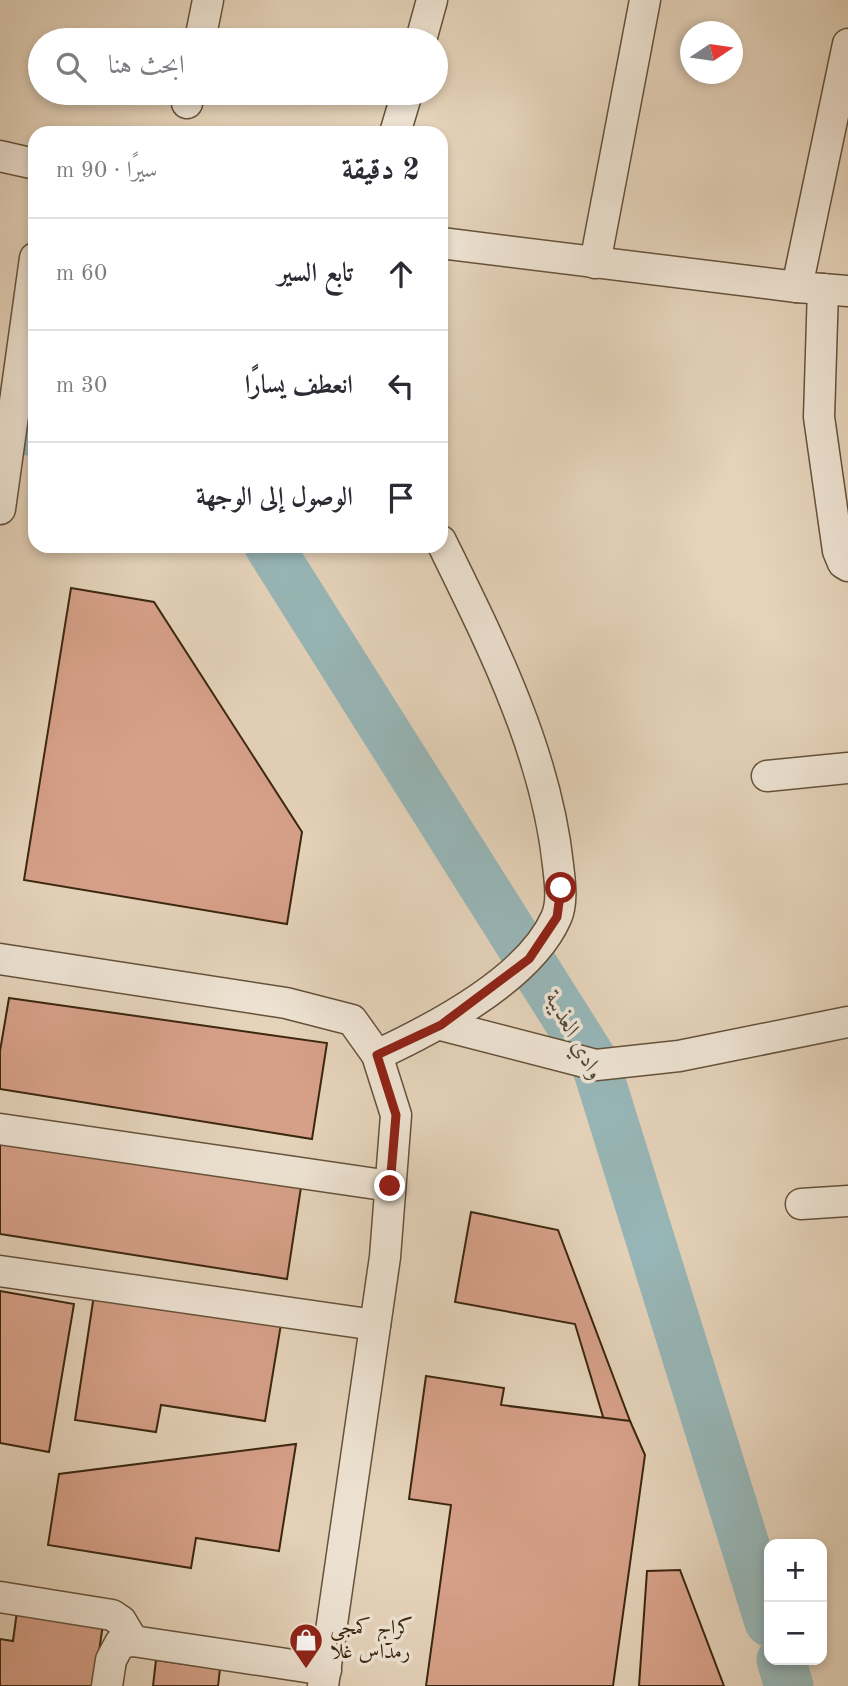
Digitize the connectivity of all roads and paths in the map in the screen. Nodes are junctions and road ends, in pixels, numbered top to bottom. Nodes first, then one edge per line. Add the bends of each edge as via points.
1 (208, 0) edge
2 (432, 0) edge
3 (645, 0) edge
4 (202, 28) edge
5 (424, 28) edge
6 (848, 44) edge
7 (404, 105) edge
8 (398, 126) edge
9 (0, 156) edge
10 (28, 162) edge
11 (448, 244) edge
12 (594, 263) junction
13 (823, 289) edge
14 (28, 308) edge
15 (0, 509) edge
16 (447, 553) edge
17 (848, 566) edge
18 (848, 768) edge
19 (767, 776) dead end
20 (0, 959) edge
21 (848, 1022) edge
22 (441, 1025) junction
23 (377, 1055) junction
24 (0, 1129) edge
25 (390, 1186) junction
26 (848, 1200) edge
27 (801, 1204) dead end
28 (0, 1272) edge
29 (375, 1325) junction
30 (0, 1597) edge
31 (133, 1641) junction
32 (325, 1678) edge
33 (107, 1686) edge

1 - 4 street
2 - 5 street
3 - 12 street
6 - 13 street
7 - 8 street
9 - 10 street
11 - 12 street
12 - 13 street
13 - 17 street via 820,417 838,551
14 - 15 street
16 - 22 street via 488,638 537,769 555,835 561,888 557,917 529,959
18 - 19 street
20 - 23 street via 286,1003 352,1020
21 - 22 street via 679,1056 596,1065
22 - 23 street
23 - 25 street via 396,1115
24 - 25 street
25 - 29 street
26 - 27 street
28 - 29 street
29 - 32 street
30 - 31 street via 112,1615
31 - 32 street
31 - 33 street via 120,1643 111,1660

